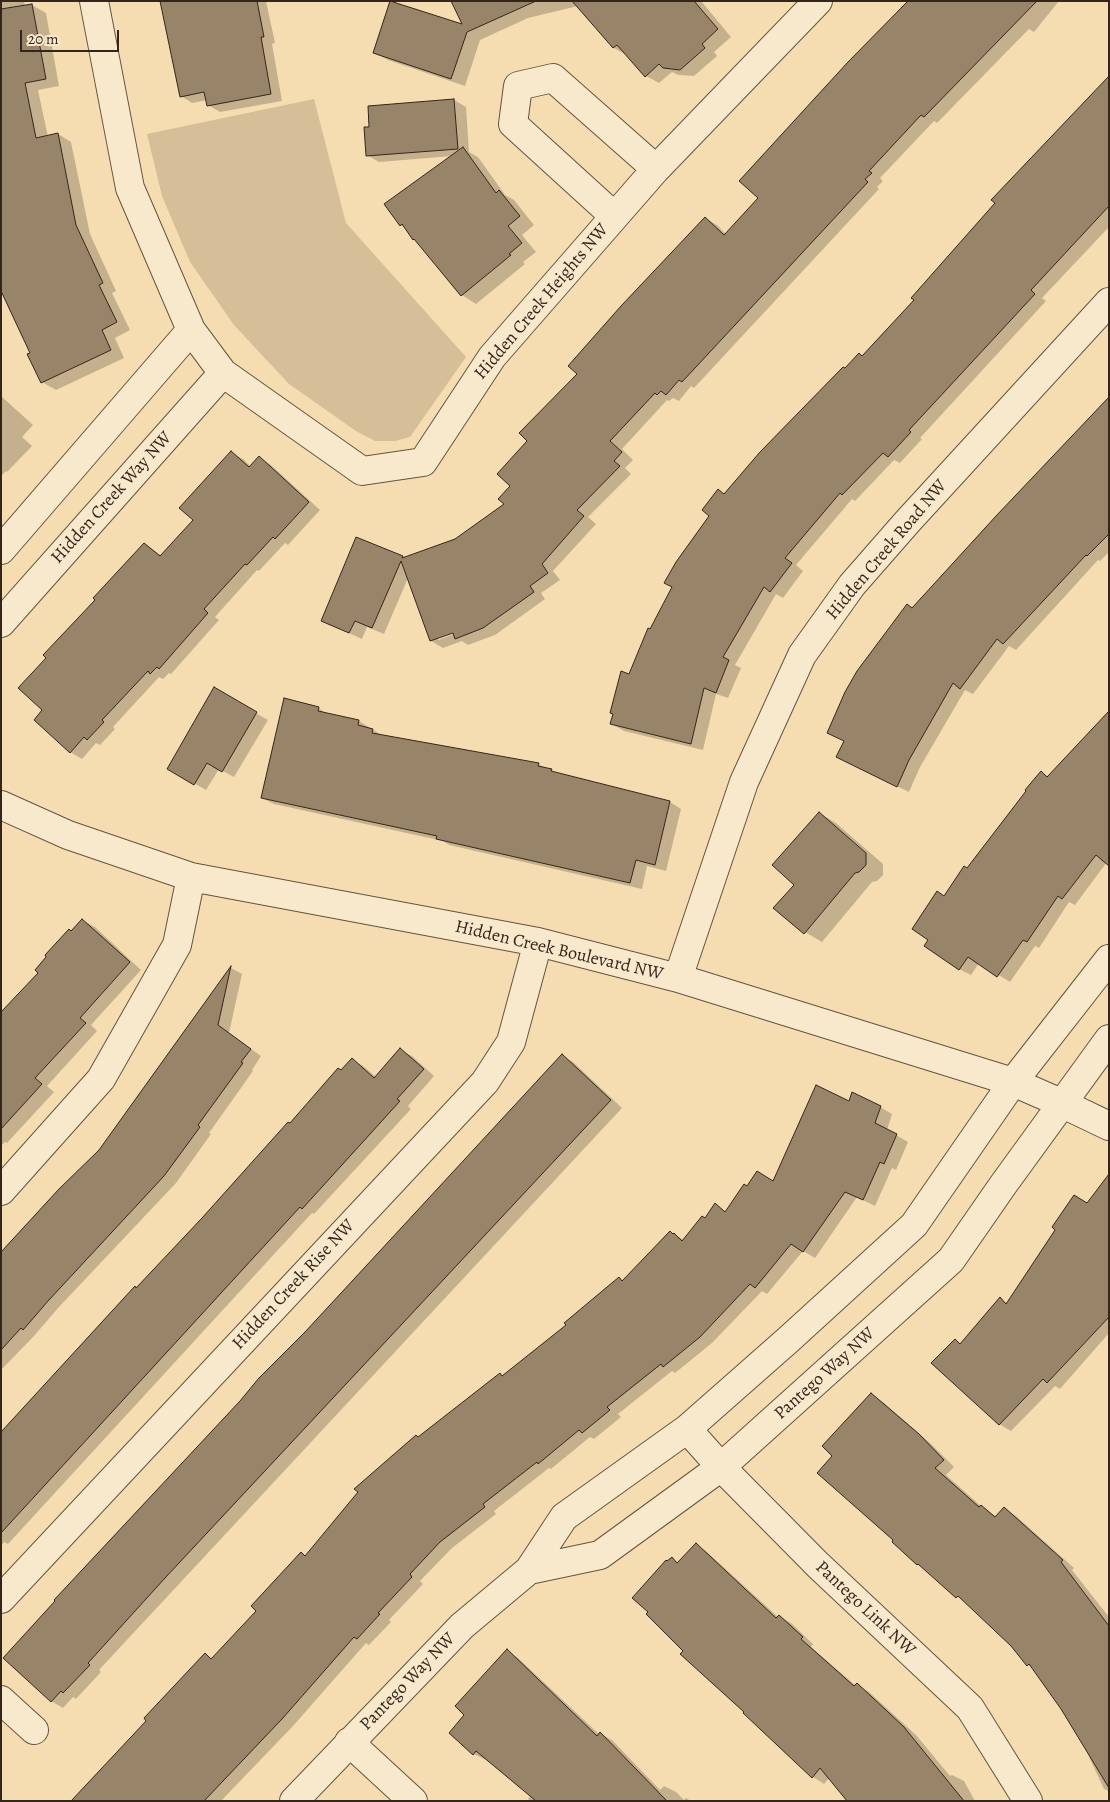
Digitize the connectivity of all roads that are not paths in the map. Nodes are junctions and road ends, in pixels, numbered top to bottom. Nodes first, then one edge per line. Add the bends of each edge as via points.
1 (94, 1) edge
2 (818, 1) edge
3 (656, 169) junction
4 (614, 216) junction
5 (1109, 302) edge
6 (191, 330) junction
7 (223, 373) junction
8 (1, 550) edge
9 (1, 623) edge
10 (1, 805) edge
11 (191, 877) junction
12 (538, 942) junction
13 (1109, 959) edge
14 (678, 978) junction
15 (1109, 1039) edge
16 (1013, 1082) junction
17 (1061, 1103) junction
18 (1109, 1126) edge
19 (1, 1191) edge
20 (687, 1429) junction
21 (721, 1467) junction
22 (529, 1570) junction
23 (1, 1599) edge
24 (1, 1700) edge
25 (34, 1730) dead end
26 (349, 1742) junction
27 (294, 1801) edge
28 (412, 1801) edge
29 (1028, 1801) edge

1 - 6 street, Hidden Creek Heights NW via 130,188
2 - 3 street, Hidden Creek Heights NW
3 - 4 street, Hidden Creek Heights NW
3 - 4 street via 553,78 518,86 513,124
4 - 7 street, Hidden Creek Heights NW via 492,357 423,462 362,470
5 - 14 street, Hidden Creek Road NW via 852,585 802,655 744,782
6 - 7 street, Hidden Creek Heights NW
6 - 8 street
7 - 9 street, Hidden Creek Way NW
10 - 11 street, Hidden Creek Boulevard NW via 68,835
11 - 12 street, Hidden Creek Boulevard NW
11 - 19 street via 176,945 101,1079
12 - 14 street, Hidden Creek Boulevard NW
12 - 23 street, Hidden Creek Rise NW via 511,1042 485,1082
13 - 16 street, Pantego Way NW
14 - 16 street, Hidden Creek Boulevard NW
15 - 17 street, Pantego Way NW
16 - 17 street, Hidden Creek Boulevard NW
16 - 20 street, Pantego Way NW via 914,1225
17 - 18 street, Hidden Creek Boulevard NW
17 - 21 street, Pantego Way NW via 951,1260
20 - 21 street, Pantego Link NW
20 - 22 street, Pantego Way NW via 564,1518
21 - 22 street, Pantego Way NW via 600,1555
21 - 29 street, Pantego Link NW via 818,1565 970,1708
22 - 26 street, Pantego Way NW via 462,1626
24 - 25 street
26 - 27 street, Pantego Way NW
26 - 28 street

